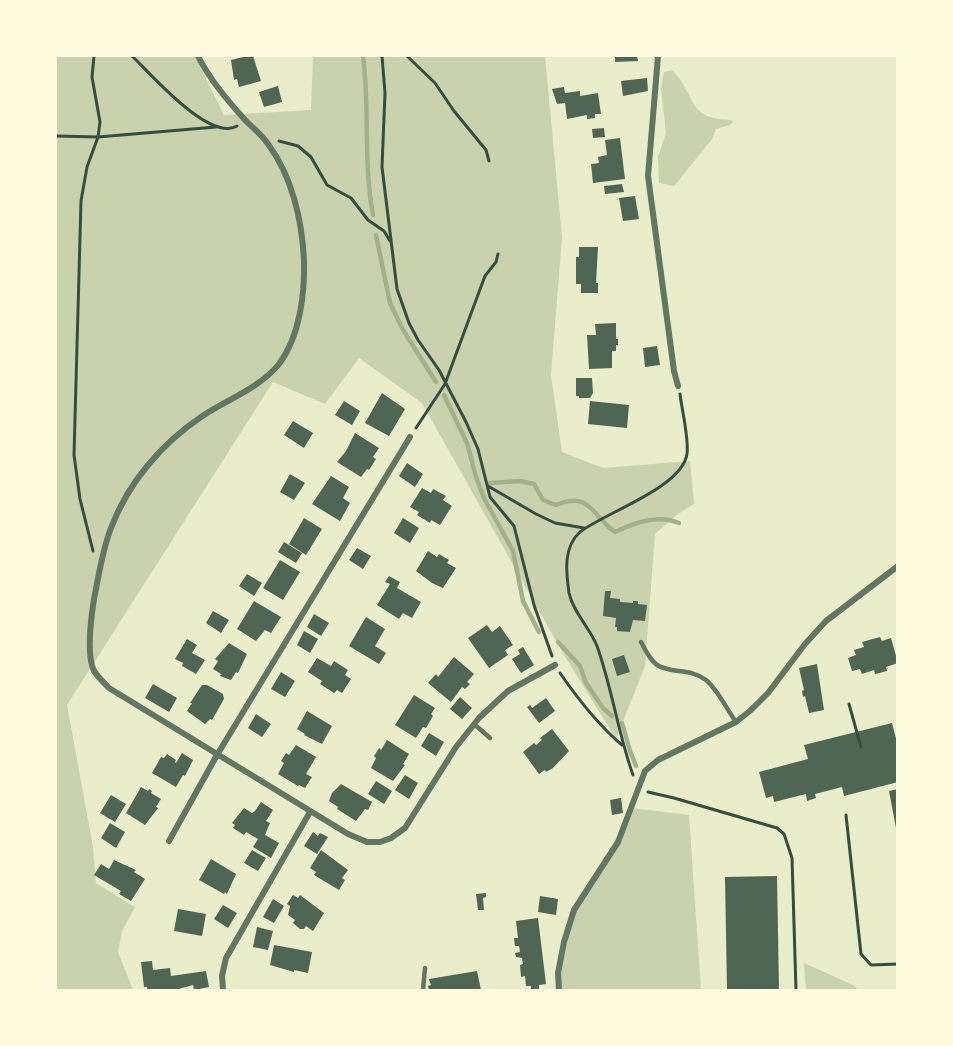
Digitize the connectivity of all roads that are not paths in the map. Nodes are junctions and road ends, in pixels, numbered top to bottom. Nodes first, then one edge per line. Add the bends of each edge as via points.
1 (198, 56) edge
2 (658, 56) edge
3 (678, 386) road end
4 (410, 437) road end
5 (897, 566) edge
6 (640, 642) dead end
7 (555, 665) road end
8 (736, 722) junction
9 (474, 724) junction
10 (490, 738) dead end
11 (217, 755) junction
12 (310, 812) junction
13 (169, 841) dead end
14 (425, 968) dead end
15 (223, 990) edge
16 (423, 990) edge
17 (559, 990) edge

1 - 11 street via 208,76 268,143 285,173 295,202 304,261 297,323 291,346 278,365 174,438 146,466 124,500 110,529 101,563 90,659 109,688
2 - 3 street via 648,177
4 - 11 street
5 - 8 street via 826,621 768,693
6 - 8 lane via 658,666 705,679
7 - 9 street via 508,691
8 - 17 street via 658,760 645,771 618,842 574,910 558,973
9 - 10 lane
9 - 12 street via 405,828 391,838 367,842
11 - 12 street
11 - 13 street
12 - 15 street via 226,958
14 - 16 lane

